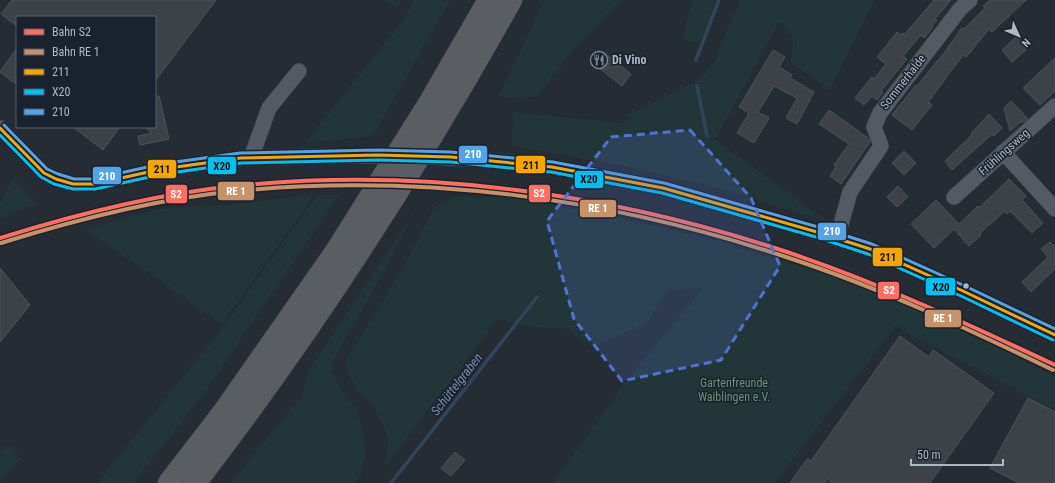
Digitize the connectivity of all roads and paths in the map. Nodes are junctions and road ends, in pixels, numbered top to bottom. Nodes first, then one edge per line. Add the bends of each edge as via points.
1 (489, 0) edge
2 (511, 0) edge
3 (970, 0) edge
4 (299, 71) dead end
5 (1055, 106) edge
6 (0, 128) edge
7 (1003, 152) junction
8 (251, 158) junction
9 (954, 197) dead end
10 (1055, 209) edge
11 (837, 239) junction
12 (1055, 335) edge
13 (169, 483) edge
14 (195, 483) edge

1 - 13 highway via 430,102 335,253 232,401
2 - 14 highway via 444,117 340,283 265,390
3 - 11 street, Sommerhalde via 960,9 880,113 874,127 881,146 850,192
4 - 8 street via 269,108
5 - 7 street, Frühlingsweg
6 - 8 street via 44,173 73,184 94,184 162,169
7 - 9 street, Frühlingsweg
7 - 10 street
8 - 11 street, bridge via 409,156 484,160 552,168 663,188
11 - 12 street via 870,249

